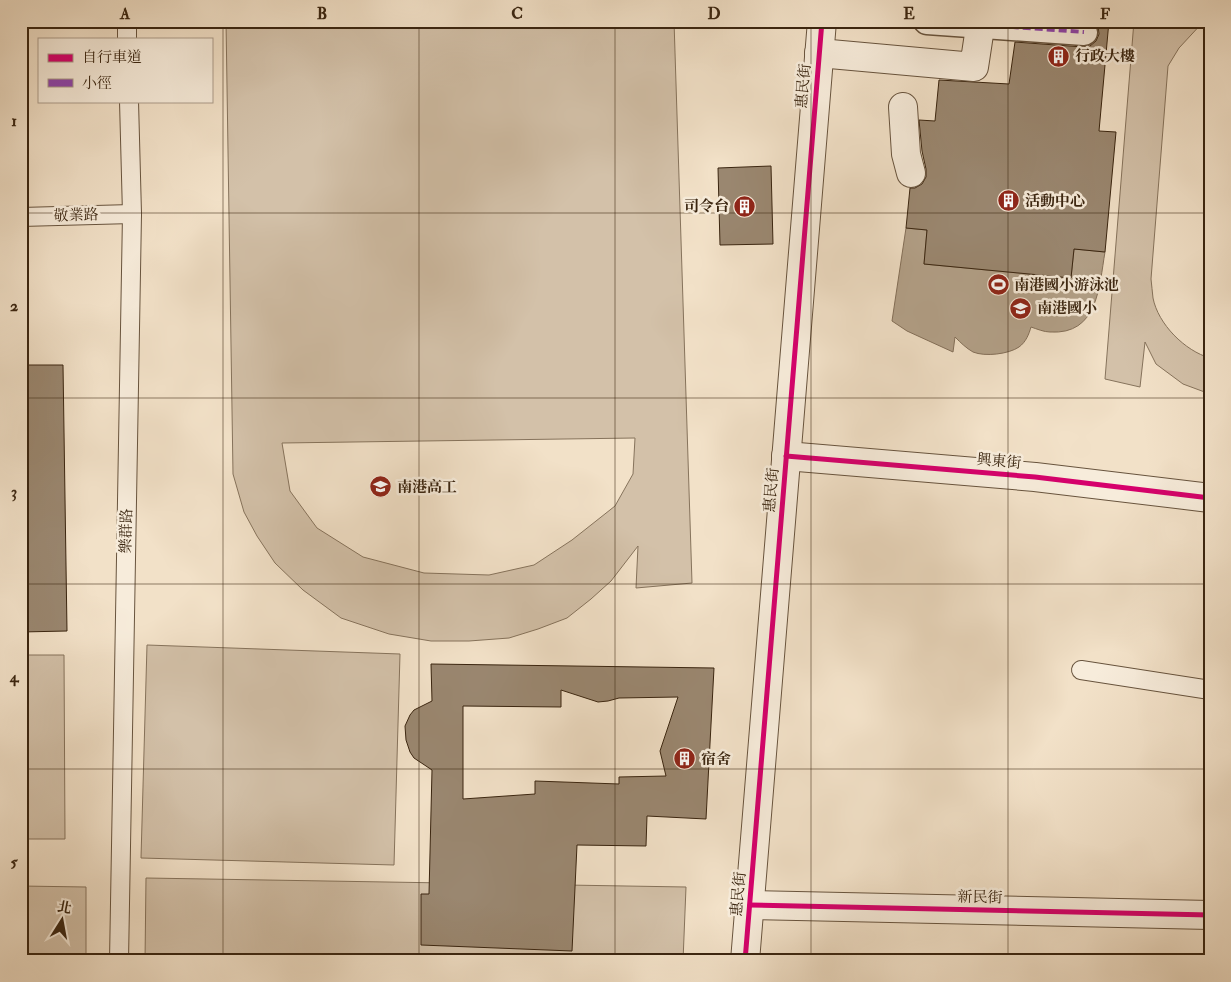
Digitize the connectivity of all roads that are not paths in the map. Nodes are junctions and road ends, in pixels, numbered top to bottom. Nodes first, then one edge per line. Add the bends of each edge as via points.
1 (127, 21) edge
2 (822, 21) edge
3 (928, 21) edge
4 (981, 23) edge
5 (1084, 32) dead end
6 (127, 38) edge
7 (819, 53) junction
8 (129, 102) edge
9 (903, 107) dead end
10 (911, 173) dead end
11 (132, 214) junction
12 (21, 217) edge
13 (786, 456) junction
14 (1210, 498) edge
15 (1081, 670) dead end
16 (1210, 690) edge
17 (750, 905) junction
18 (1210, 915) edge
19 (119, 961) edge
20 (745, 961) edge

1 - 6 lane
2 - 7 street, 惠民街
3 - 4 street
4 - 5 street
4 - 7 street via 974,66
7 - 13 street, 惠民街
8 - 11 lane, 樂群路
9 - 10 street via 906,154
11 - 12 lane, 敬業路
11 - 19 lane, 樂群路
13 - 14 street, 興東街 via 1035,477
13 - 17 street, 惠民街
15 - 16 lane
17 - 18 street, 新民街
17 - 20 street, 惠民街

